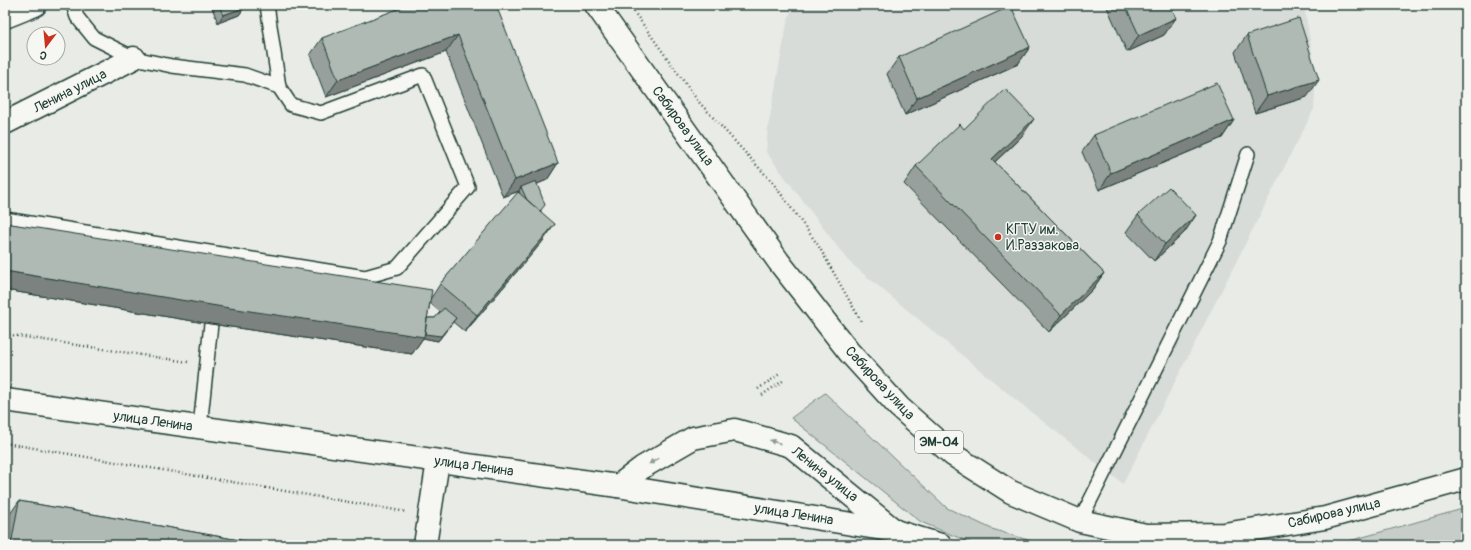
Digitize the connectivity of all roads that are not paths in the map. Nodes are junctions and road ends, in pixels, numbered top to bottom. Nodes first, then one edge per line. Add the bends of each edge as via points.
1 (35, 5) edge
2 (73, 5) edge
3 (267, 5) edge
4 (596, 5) edge
5 (5, 17) edge
6 (134, 58) junction
7 (279, 87) junction
8 (5, 123) edge
9 (1248, 154) dead end
10 (5, 219) edge
11 (217, 253) junction
12 (216, 268) edge
13 (211, 324) edge
14 (5, 400) edge
15 (200, 427) junction
16 (438, 461) junction
17 (1466, 479) edge
18 (618, 486) junction
19 (1080, 521) junction
20 (895, 531) junction
21 (425, 545) edge
22 (941, 545) edge

1 - 5 main road
2 - 6 lane via 77,17 94,38
3 - 7 lane
4 - 19 main road, Сабирова улица / ЭМ-04 via 779,262 849,352 899,407 953,456 1011,492
6 - 7 lane via 172,66 245,75
6 - 8 main road, Ленина улица
7 - 11 lane via 291,104 321,113 424,75 468,187 397,268 365,277
9 - 19 lane via 1220,241
10 - 11 lane
11 - 12 lane
13 - 15 lane
14 - 15 main road, улица Ленина
15 - 16 main road, улица Ленина
16 - 18 main road, улица Ленина
16 - 21 main road
17 - 19 main road, Сабирова улица / ЭМ-04 via 1325,518 1224,534 1146,535
18 - 20 main road, улица Ленина
20 -> 18 main road, Ленина улица via 791,446 735,430 693,438 643,467
20 - 22 main road, улица Ленина

